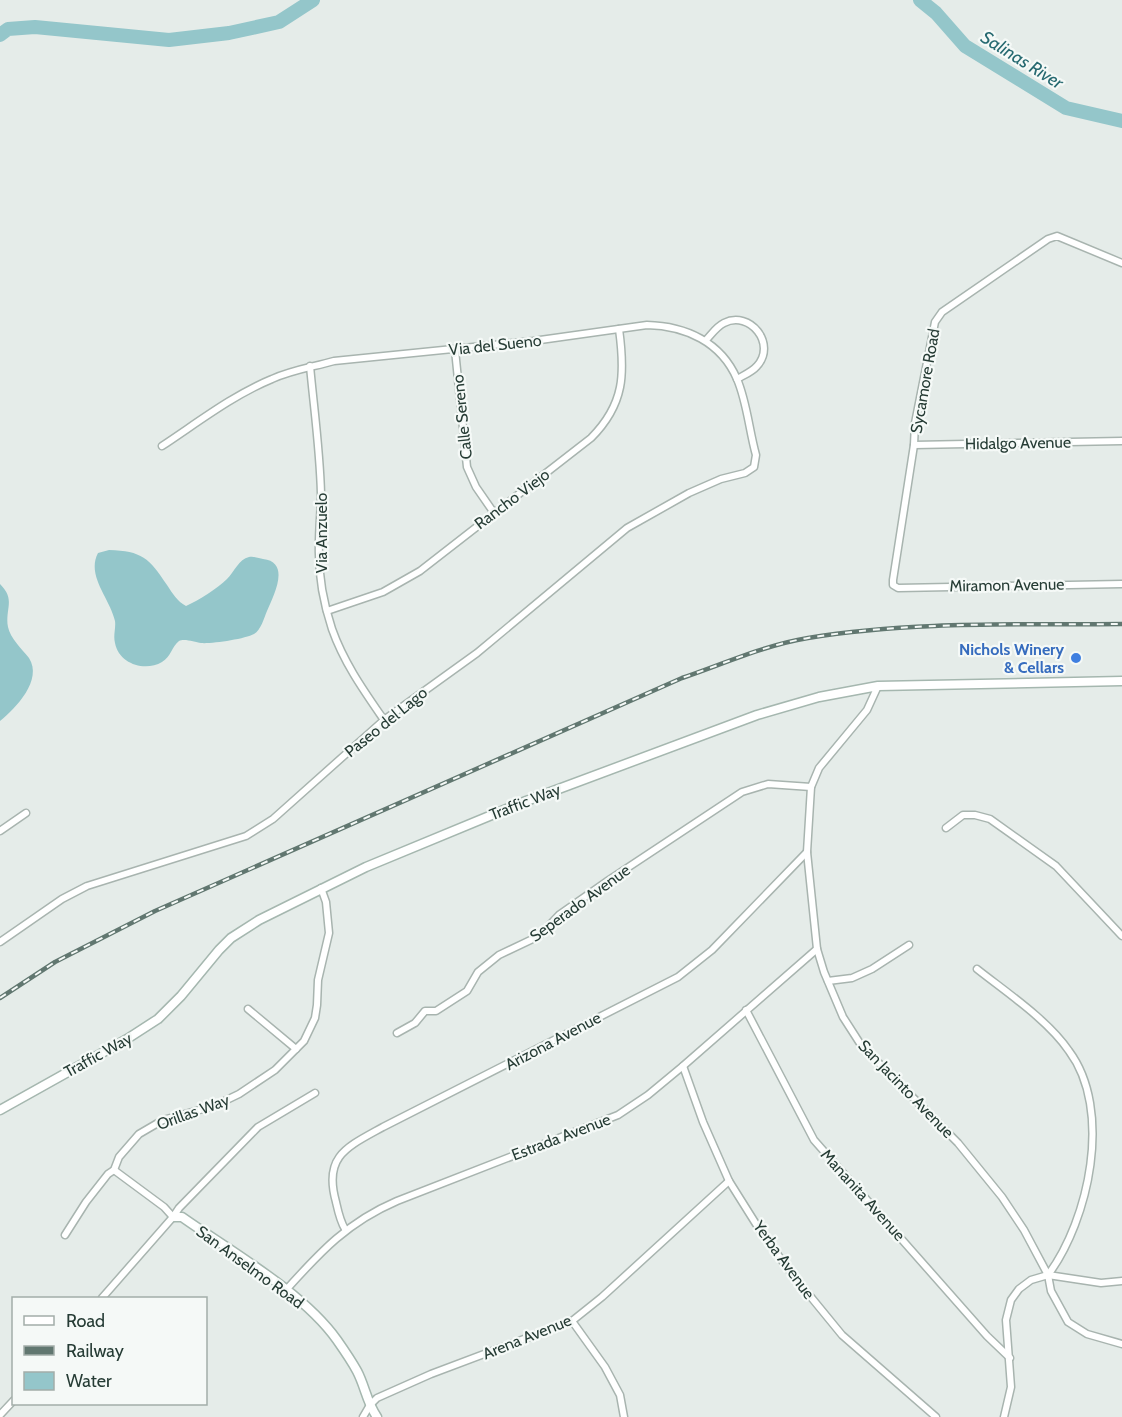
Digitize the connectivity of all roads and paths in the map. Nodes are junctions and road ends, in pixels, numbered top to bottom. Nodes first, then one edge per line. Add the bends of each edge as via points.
1 (1122, 263) edge
2 (619, 329) junction
3 (706, 340) junction
4 (454, 350) junction
5 (310, 366) junction
6 (737, 379) junction
7 (1122, 441) edge
8 (162, 446) dead end
9 (914, 446) junction
10 (754, 467) joint
11 (494, 513) junction
12 (1122, 584) edge
13 (893, 585) joint
14 (327, 611) junction
15 (1122, 681) edge
16 (878, 686) junction
17 (384, 720) junction
18 (811, 787) junction
19 (26, 813) dead end
20 (946, 828) dead end
21 (0, 831) edge
22 (807, 852) junction
23 (321, 888) junction
24 (1122, 936) edge
25 (0, 942) edge
26 (909, 945) dead end
27 (817, 949) junction
28 (977, 969) dead end
29 (828, 981) junction
30 (248, 1009) dead end
31 (746, 1010) junction
32 (397, 1033) dead end
33 (296, 1050) junction
34 (683, 1066) junction
35 (315, 1093) dead end
36 (0, 1110) edge
37 (114, 1170) junction
38 (729, 1181) junction
39 (173, 1217) junction
40 (345, 1229) junction
41 (65, 1235) dead end
42 (1048, 1275) junction
43 (1122, 1281) edge
44 (286, 1290) junction
45 (104, 1297) edge
46 (572, 1321) junction
47 (1122, 1344) edge
48 (1010, 1358) junction
49 (12, 1402) edge
50 (370, 1405) junction
51 (0, 1415) edge
52 (363, 1417) edge
53 (377, 1417) edge
54 (624, 1417) edge
55 (936, 1417) edge
56 (1004, 1417) edge

1 - 9 street, Sycamore Road via 1058,236 942,312 935,322
2 - 3 street, Via del Sueno via 663,326
2 - 4 street, Via del Sueno
2 - 11 street, Rancho Viejo via 623,375 608,419 585,444
3 - 6 street, Via del Sueno
3 - 6 street via 720,325 734,320 748,322 759,332 764,345 762,359 753,371
4 - 5 street, Via del Sueno
4 - 11 street, Calle Sereno via 467,467
5 - 8 street, Via del Sueno via 252,388
5 - 14 street, Via Anzuelo via 320,468 319,565
6 - 10 street, Via del Sueno via 756,455
7 - 9 street, Hidalgo Avenue
9 - 13 street, Sycamore Road
10 - 17 street, Paseo del Lago via 689,493 627,528 477,653
11 - 14 street, Rancho Viejo via 402,582
12 - 13 street, Miramon Avenue via 897,588
14 - 17 street, Via Anzuelo via 349,668
15 - 16 street, Traffic Way
16 - 18 street, San Jacinto Avenue via 867,710 819,768
16 - 23 street, Traffic Way via 819,697 757,716 522,803
17 - 25 street, Paseo del Lago via 288,807 246,836 87,886
18 - 22 street, San Jacinto Avenue
18 - 32 street, Seperado Avenue via 768,784 734,796 559,915 539,936 499,955 478,972 467,991 436,1011 425,1011 415,1023
19 - 21 street
20 - 24 street via 963,815 990,819 1056,866
22 - 27 street, San Jacinto Avenue
22 - 40 street, Arizona Avenue via 712,950 678,977 343,1151 334,1163 332,1177
23 - 33 street, Orillas Way via 329,927 318,980 318,1005 307,1036
23 - 36 street, Traffic Way via 231,938 158,1019
26 - 29 street via 852,978
27 - 29 street, San Jacinto Avenue
27 - 31 street, Estrada Avenue
28 - 42 street via 1064,1044 1088,1089 1091,1150 1084,1196 1069,1240
29 - 42 street, San Jacinto Avenue via 861,1046 977,1164 1024,1230
30 - 33 street
31 - 34 street, Estrada Avenue
31 - 48 street, Mananita Avenue via 813,1140
33 - 37 street, Orillas Way via 260,1082 227,1101 145,1129 119,1157
34 - 38 street, Yerba Avenue
34 - 40 street, Estrada Avenue via 618,1115 396,1201
35 - 39 street via 258,1127
37 - 39 street
37 - 41 street, Orillas Way via 86,1202
38 - 46 street, Arena Avenue
38 - 55 street, Yerba Avenue via 788,1269 842,1335
39 - 44 street, San Anselmo Road via 182,1217
39 - 45 street
40 - 44 street, Estrada Avenue
42 - 43 street via 1101,1283
42 - 47 street, San Jacinto Avenue via 1051,1291 1068,1322 1087,1334
42 - 48 street via 1024,1285 1011,1300 1006,1320
44 - 50 street, San Anselmo Road via 335,1337 358,1372
46 - 50 street, Arena Avenue via 431,1374 377,1398
46 - 54 street via 605,1367 620,1395
48 - 56 street via 1011,1387
49 - 51 street
50 - 52 street, Arena Avenue
50 - 53 street, San Anselmo Road

